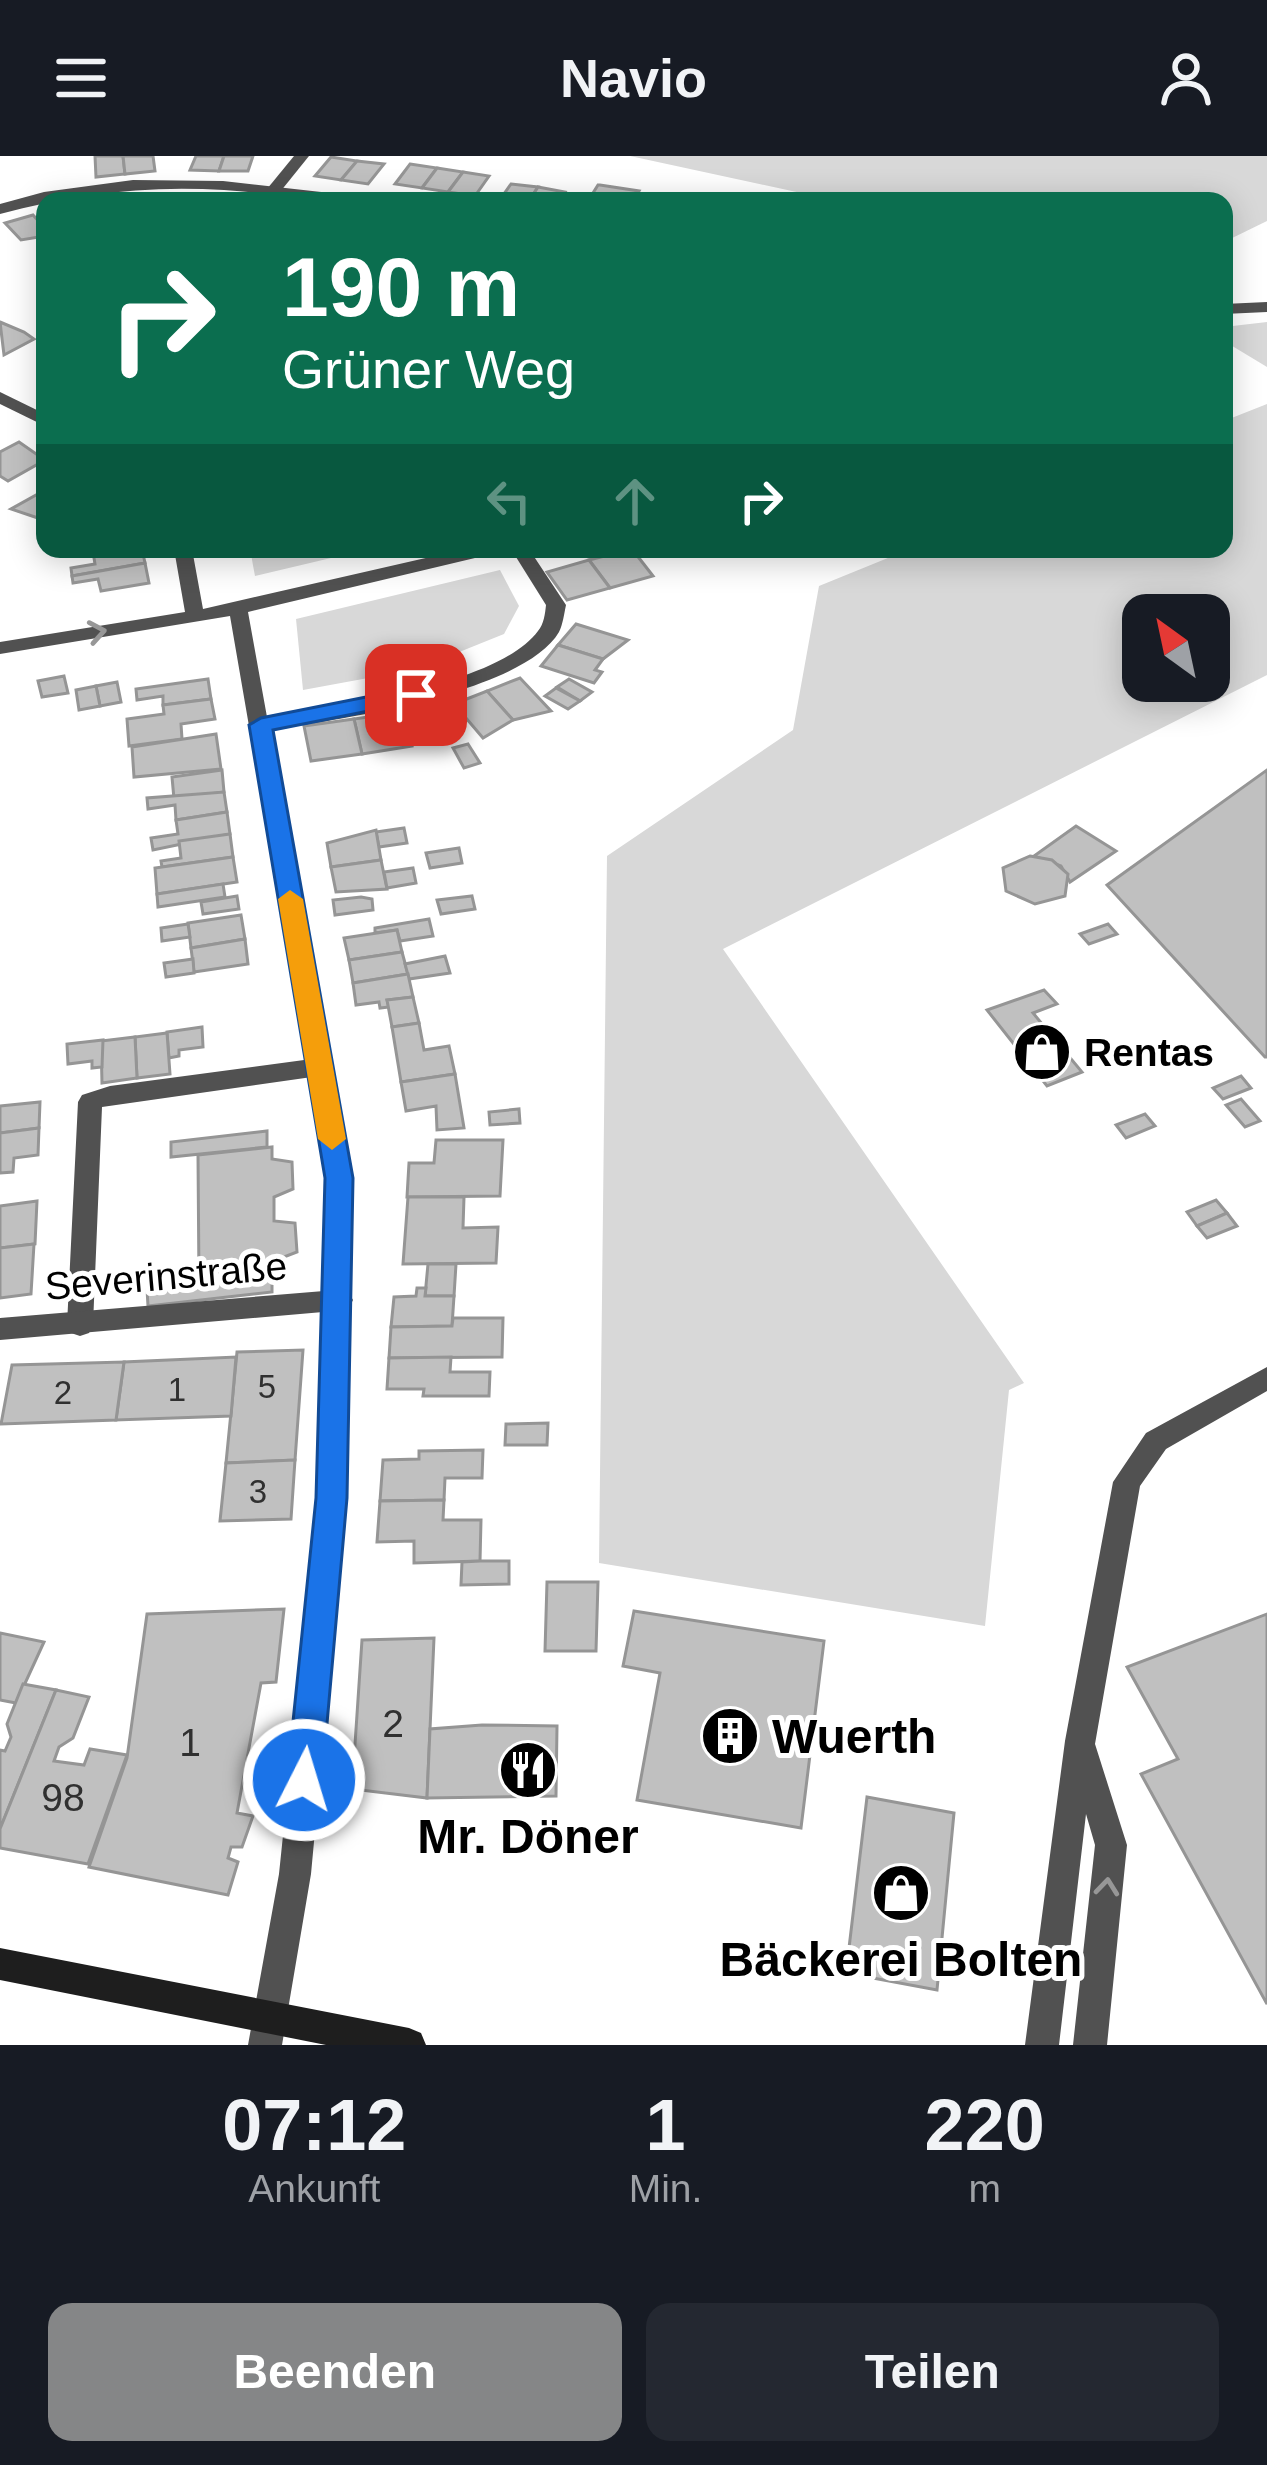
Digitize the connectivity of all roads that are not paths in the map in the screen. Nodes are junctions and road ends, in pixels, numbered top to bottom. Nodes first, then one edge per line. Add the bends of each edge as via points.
1 (302, 156) edge
2 (275, 189) junction
3 (73, 192) edge
4 (296, 192) edge
5 (36, 201) edge
6 (0, 209) edge
7 (1267, 308) edge
8 (1233, 309) edge
9 (0, 397) edge
10 (36, 416) edge
11 (185, 558) edge
12 (451, 558) edge
13 (526, 558) edge
14 (238, 609) junction
15 (195, 615) junction
16 (0, 648) edge
17 (261, 725) junction
18 (319, 1066) junction
19 (340, 1300) junction
20 (80, 1325) junction
21 (0, 1329) edge
22 (1267, 1378) edge
23 (1080, 1742) junction
24 (0, 1964) edge
25 (268, 2032) edge
26 (410, 2045) edge
27 (1042, 2045) edge
28 (1090, 2045) edge

1 - 2 street
2 - 3 street via 150,183
2 - 4 street
5 - 6 street
7 - 8 street
9 - 10 street
11 - 15 street
12 - 14 street
13 - 17 street via 556,605 549,632 502,666 450,687
14 - 15 street
14 - 17 street
16 -> 15 street
17 - 18 street
18 - 19 street via 339,1178
18 - 20 street via 90,1102
19 - 20 street, Severinstraße
19 - 25 street via 329,1522 295,1874
20 - 21 street, Severinstraße
22 - 23 street via 1156,1441 1127,1482
23 - 27 street
28 -> 23 street via 1112,1845
24 - 25 main road
25 - 26 main road

